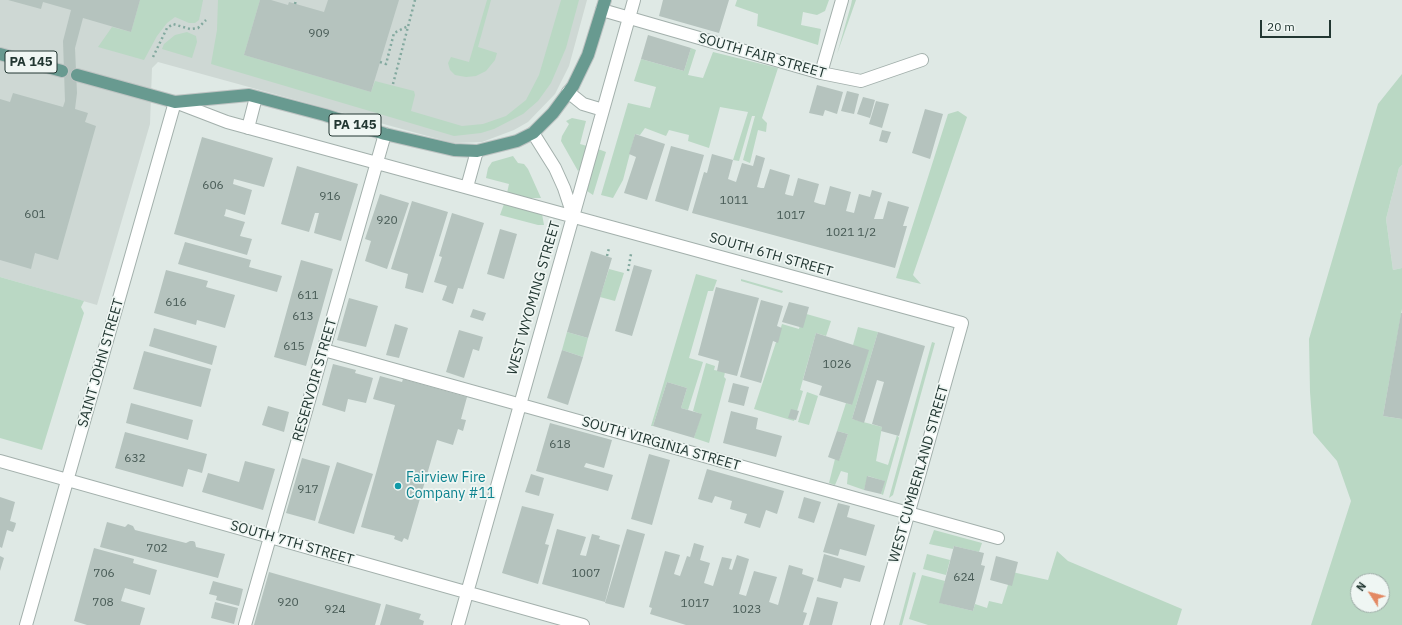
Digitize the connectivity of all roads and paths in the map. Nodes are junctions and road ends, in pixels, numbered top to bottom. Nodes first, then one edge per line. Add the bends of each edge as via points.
1 (296, 0) edge
2 (415, 0) edge
3 (634, 0) edge
4 (842, 0) edge
5 (295, 4) dead end
6 (603, 5) edge
7 (629, 18) junction
8 (206, 20) dead end
9 (408, 26) junction
10 (0, 54) edge
11 (153, 57) dead end
12 (922, 60) dead end
13 (380, 62) dead end
14 (62, 71) dead end
15 (821, 73) junction
16 (77, 75) dead end
17 (393, 84) dead end
18 (568, 92) junction
19 (256, 97) junction
20 (175, 102) junction
21 (603, 110) junction
22 (248, 128) junction
23 (533, 133) junction
24 (385, 134) junction
25 (477, 150) junction
26 (377, 162) junction
27 (467, 187) junction
28 (573, 216) junction
29 (609, 248) dead end
30 (631, 254) dead end
31 (607, 256) dead end
32 (628, 271) dead end
33 (962, 323) joint
34 (324, 350) junction
35 (520, 405) junction
36 (0, 461) edge
37 (67, 480) junction
38 (908, 513) junction
39 (270, 537) junction
40 (998, 538) dead end
41 (468, 593) junction
42 (26, 625) edge
43 (245, 625) edge
44 (458, 625) edge
45 (583, 625) edge
46 (877, 625) edge

1 - 5 path
2 - 9 path
3 - 7 street
4 - 15 street
6 - 7 street, SOUTH FAIR STREET
6 - 18 main road, PA 145 via 588,55
7 - 15 street, SOUTH FAIR STREET
7 - 21 street
8 - 11 path via 198,28 173,24 167,28
9 - 13 path via 394,33 386,64
9 - 17 path
10 - 14 main road, PA 145
12 - 15 street, SOUTH FAIR STREET via 861,81
16 - 20 main road, PA 145
18 - 21 street via 583,104
18 - 23 main road, PA 145 via 553,113
19 - 20 main road, PA 145 via 249,95
19 - 22 street
19 - 24 main road, PA 145
20 - 22 street
20 - 37 street, SAINT JOHN STREET
21 - 28 street
22 - 26 street
23 - 25 main road, PA 145 via 517,141
23 - 28 street, WEST WYOMING STREET via 555,168
24 - 25 main road, PA 145 via 454,150
24 - 26 street, RESERVOIR STREET
25 - 27 street
26 - 27 street
26 - 34 street, RESERVOIR STREET
27 - 28 street, SOUTH 6TH STREET
28 - 33 street, SOUTH 6TH STREET
28 - 35 street, WEST WYOMING STREET
29 - 31 path
30 - 32 path
33 - 38 street, WEST CUMBERLAND STREET
34 - 35 street, SOUTH VIRGINIA STREET
34 - 39 street, RESERVOIR STREET
35 - 38 street, SOUTH VIRGINIA STREET
35 - 41 street, WEST WYOMING STREET
36 - 37 street, SOUTH 7TH STREET
37 - 39 street, SOUTH 7TH STREET
37 - 42 street, SAINT JOHN STREET
38 - 40 street, SOUTH VIRGINIA STREET
38 - 46 street, WEST CUMBERLAND STREET
39 - 41 street, SOUTH 7TH STREET
39 - 43 street, RESERVOIR STREET
41 - 44 street, WEST WYOMING STREET
41 - 45 street, SOUTH 7TH STREET

